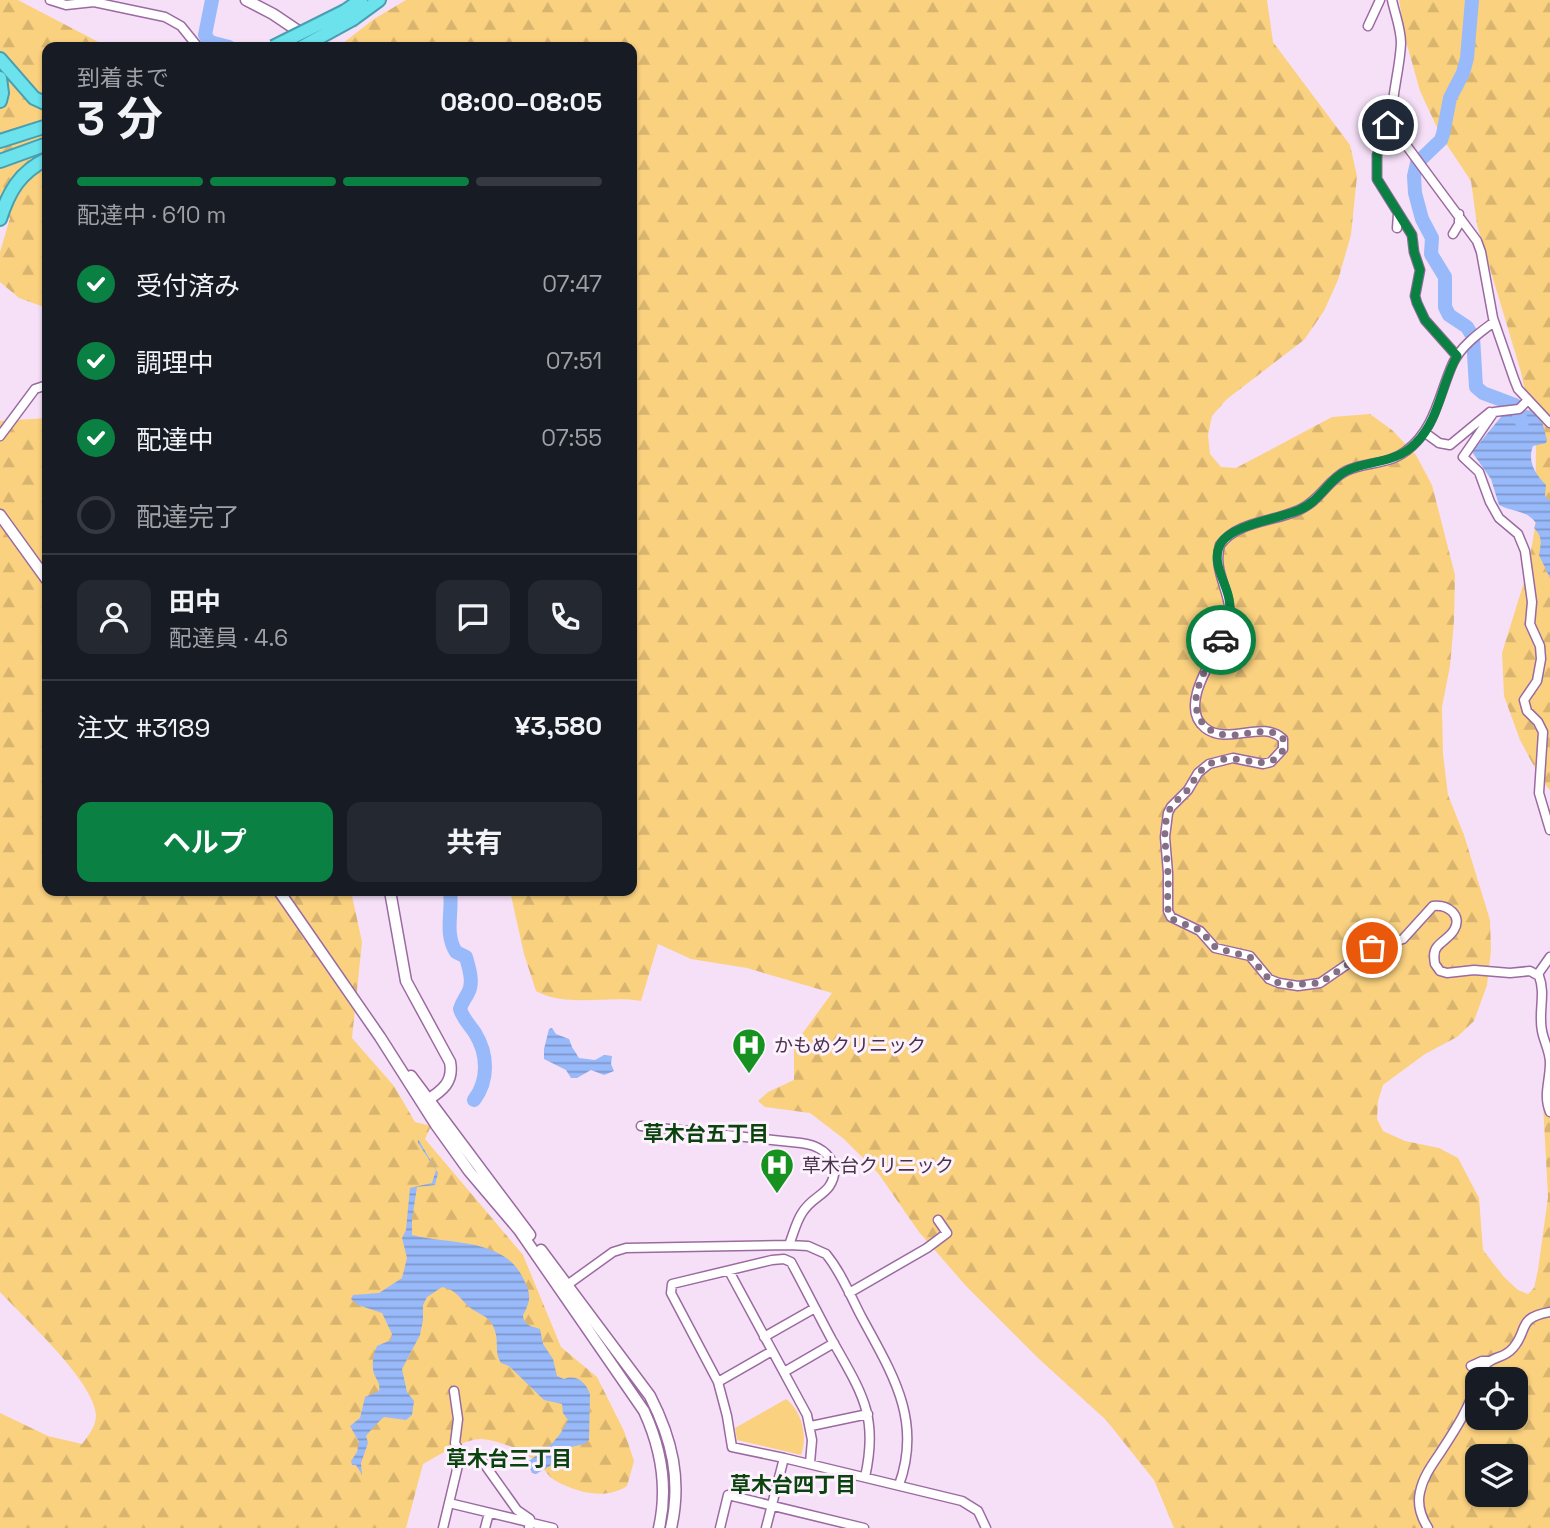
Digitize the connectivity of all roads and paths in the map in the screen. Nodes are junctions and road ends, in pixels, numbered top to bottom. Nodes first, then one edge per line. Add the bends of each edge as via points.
1 (50, 0) edge
2 (246, 0) edge
3 (361, 0) edge
4 (379, 0) edge
5 (1380, 0) edge
6 (1392, 0) edge
7 (349, 15) junction
8 (1368, 26) dead end
9 (194, 42) edge
10 (285, 42) edge
11 (309, 42) edge
12 (314, 42) edge
13 (0, 59) edge
14 (0, 78) edge
15 (0, 102) edge
16 (42, 102) edge
17 (1392, 120) junction
18 (42, 127) edge
19 (0, 141) edge
20 (42, 146) edge
21 (0, 161) edge
22 (42, 161) edge
23 (1398, 214) junction
24 (1459, 214) junction
25 (0, 219) edge
26 (1397, 228) dead end
27 (1453, 234) dead end
28 (1494, 322) junction
29 (1457, 356) junction
30 (42, 387) edge
31 (1528, 400) junction
32 (1495, 411) junction
33 (1550, 423) edge
34 (1424, 432) junction
35 (0, 436) edge
36 (0, 515) edge
37 (42, 573) edge
38 (1550, 830) edge
39 (282, 896) edge
40 (391, 896) edge
41 (1550, 957) edge
42 (1538, 974) junction
43 (426, 1101) junction
44 (1550, 1112) edge
45 (641, 1126) dead end
46 (938, 1220) dead end
47 (789, 1245) junction
48 (729, 1271) junction
49 (564, 1288) junction
50 (849, 1293) junction
51 (816, 1308) junction
52 (1550, 1312) edge
53 (764, 1337) junction
54 (834, 1343) junction
55 (772, 1351) junction
56 (1488, 1361) junction
57 (1471, 1366) dead end
58 (1484, 1367) edge
59 (784, 1371) junction
60 (718, 1381) junction
61 (454, 1391) dead end
62 (1465, 1411) edge
63 (868, 1414) junction
64 (811, 1426) junction
65 (462, 1456) junction
66 (784, 1458) junction
67 (810, 1462) junction
68 (865, 1477) junction
69 (899, 1485) junction
70 (449, 1503) junction
71 (772, 1506) junction
72 (489, 1513) junction
73 (815, 1516) junction
74 (529, 1525) edge
75 (859, 1527) edge
76 (443, 1528) edge
77 (485, 1528) edge
78 (553, 1528) edge
79 (659, 1528) edge
80 (671, 1528) edge
81 (720, 1528) edge
82 (766, 1528) edge
83 (812, 1528) edge
84 (986, 1528) edge
85 (1428, 1528) edge

1 - 9 street via 66,5 94,2 165,17 181,26
2 - 12 street
3 - 7 highway
4 - 7 highway
5 - 8 street
6 - 17 street via 1401,44
7 - 10 highway, bridge
7 - 11 highway, bridge
13 - 16 highway
14 - 15 highway
17 - 23 street via 1377,155 1376,173
17 - 24 street
18 - 19 highway
20 - 21 highway
22 - 25 highway via 19,178
23 - 26 street
23 - 29 street via 1410,232 1420,270 1417,303 1425,320
24 - 27 street
24 - 28 street via 1481,252
28 - 29 street
28 - 31 street via 1517,387
29 - 34 street
30 - 35 street via 35,389
31 - 32 street via 1519,409
31 - 33 street
32 - 34 street via 1450,445
32 - 38 street via 1463,457 1479,472 1499,518 1518,534 1525,551 1530,624 1541,659 1536,681 1524,700 1543,732 1539,793
34 - 42 street via 1396,458 1346,471 1304,508 1256,523 1220,545 1218,566 1230,601 1229,621 1199,684 1197,714 1205,728 1220,734 1278,734 1283,738 1283,750 1263,764 1233,758 1209,764 1171,807 1165,837 1168,911 1174,920 1200,930 1216,948 1250,957 1269,979 1284,985 1324,981 1368,950 1403,939 1438,905 1451,909 1456,923 1435,950 1440,971
36 - 37 street
39 - 43 street
40 - 43 street via 406,981 452,1071 448,1083
41 - 42 street
42 - 44 street via 1543,990 1542,1032 1549,1053 1546,1093
43 - 49 street
45 - 47 street via 810,1144 825,1151 835,1168 833,1181 802,1213
46 - 50 street via 947,1233
47 - 49 street via 626,1248 613,1252
47 - 50 street via 808,1246 826,1254
48 - 51 street via 784,1259 791,1262
48 - 53 street
48 - 60 street via 672,1284 671,1293
49 - 79 street via 637,1399 653,1432 664,1488
49 - 80 street via 650,1396 661,1419 676,1478
50 - 69 street via 905,1407 906,1454
51 - 53 street
51 - 54 street
52 - 56 street via 1530,1319 1512,1350
53 - 55 street
54 - 59 street
54 - 63 street
55 - 59 street
55 - 60 street
56 - 57 street
56 - 58 street
59 - 64 street
60 - 66 street via 732,1447
61 - 65 street via 455,1443
62 - 85 street via 1420,1490 1420,1508
63 - 64 street
63 - 68 street via 870,1458
64 - 67 street
65 - 70 street
65 - 74 street via 481,1460 510,1501 530,1519
66 - 67 street
66 - 71 street
67 - 68 street
68 - 69 street
69 - 84 street via 962,1502 978,1511
70 - 72 street
70 - 76 street
71 - 73 street
71 - 81 street via 728,1495
71 - 82 street
72 - 74 street
72 - 77 street
73 - 75 street
73 - 83 street
74 - 78 street

